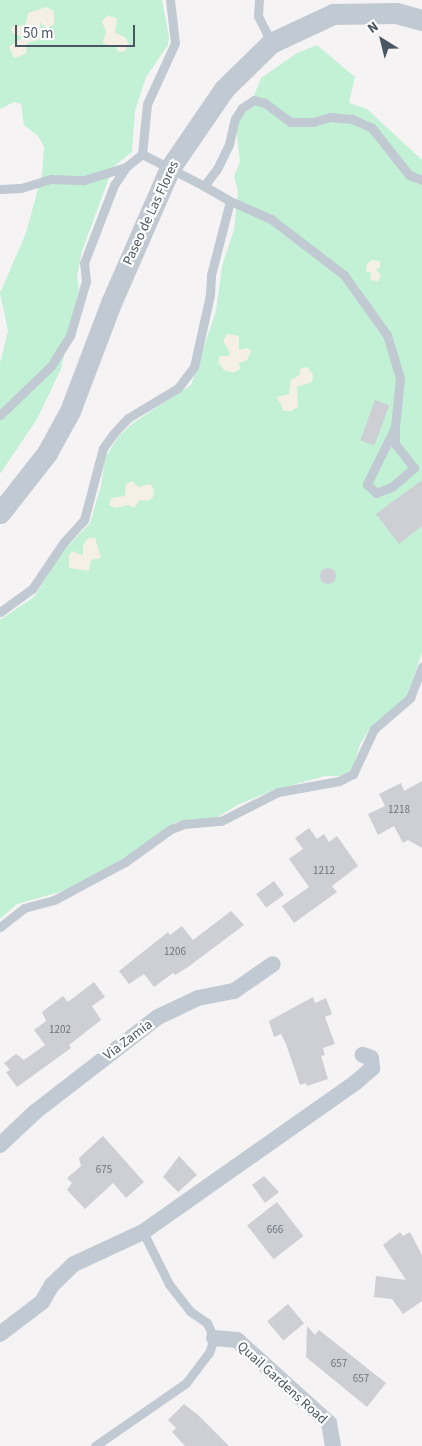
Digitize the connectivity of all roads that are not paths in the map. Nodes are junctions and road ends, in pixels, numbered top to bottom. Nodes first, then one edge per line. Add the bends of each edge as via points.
1 (170, 0) edge
2 (259, 0) edge
3 (422, 20) edge
4 (271, 43) junction
5 (142, 154) junction
6 (126, 167) junction
7 (170, 168) junction
8 (422, 180) edge
9 (204, 186) junction
10 (0, 189) edge
11 (230, 200) junction
12 (0, 415) edge
13 (395, 427) junction
14 (0, 513) edge
15 (0, 612) edge
16 (422, 666) edge
17 (0, 927) edge
18 (274, 964) dead end
19 (363, 1055) dead end
20 (0, 1145) edge
21 (144, 1232) junction
22 (0, 1334) edge
23 (214, 1338) junction
24 (95, 1446) edge
25 (333, 1446) edge

1 - 5 lane via 175,43 147,104
2 - 4 lane via 258,16
3 - 4 street, Paseo de Las Flores via 396,13 333,14
4 - 7 street, Paseo de Las Flores via 224,89
5 - 6 lane
5 - 7 lane
6 - 10 lane via 84,180 51,179 21,188
6 - 12 lane via 114,185 84,263 86,281 70,336 51,366
7 - 9 lane
7 - 14 street, Paseo de Las Flores via 128,262 70,410 47,453
8 - 9 lane via 409,175 372,128 352,119 330,117 313,122 290,122 265,103 254,100 242,108 235,119 229,144
9 - 11 lane
11 - 13 lane via 271,219 306,243 344,275 361,298 386,335 400,378
11 - 15 lane via 211,275 210,295 194,367 178,388 128,418 113,434 103,448 84,520 58,550 32,589
13 - 13 lane via 367,484 376,493 393,486 414,468 395,444
16 - 17 lane via 410,698 374,729 353,774 339,781 278,792 221,821 184,824 171,829 125,862 54,900 24,908
18 - 20 street, Via Zamia via 234,991 198,998 158,1018 35,1112
19 - 21 street via 371,1058 372,1068 354,1083
21 - 22 street via 74,1264 52,1285 42,1302
21 - 23 lane via 169,1284 190,1310 207,1323
23 - 24 lane via 208,1353 186,1382
23 - 25 street, Quail Gardens Road via 237,1340 329,1423

